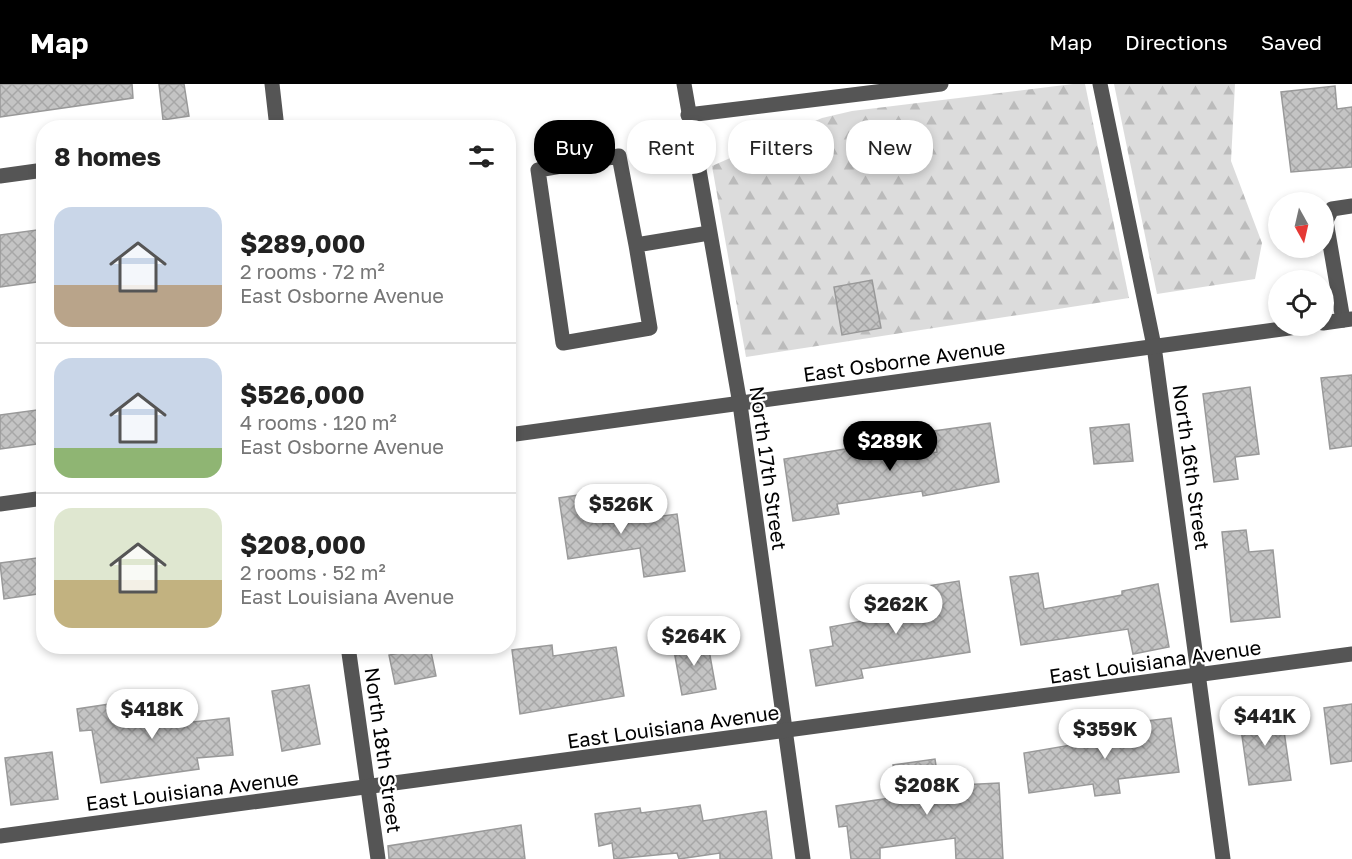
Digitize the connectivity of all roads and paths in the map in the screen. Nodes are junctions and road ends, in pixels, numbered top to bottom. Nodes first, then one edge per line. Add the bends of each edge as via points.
1 (272, 84) edge
2 (684, 84) edge
3 (941, 84) edge
4 (1100, 84) edge
5 (688, 115) junction
6 (277, 120) edge
7 (36, 171) edge
8 (0, 176) edge
9 (1352, 206) edge
10 (709, 232) junction
11 (636, 245) junction
12 (1348, 320) edge
13 (1268, 331) edge
14 (1154, 346) junction
15 (740, 404) junction
16 (516, 434) edge
17 (36, 499) edge
18 (0, 504) edge
19 (349, 654) edge
20 (1352, 654) edge
21 (1200, 676) junction
22 (787, 732) junction
23 (369, 788) junction
24 (0, 836) edge
25 (378, 859) edge
26 (803, 859) edge
27 (1223, 859) edge

1 - 6 street
2 - 5 street, North 17th Street
3 - 5 street
4 - 14 street, North 16th Street
5 - 10 street, North 17th Street
7 - 8 street
9 - 12 street via 1332,209 1326,221
10 - 11 street
10 - 15 street, North 17th Street
11 - 11 street via 650,328 563,343 538,170 619,156
13 - 14 street, East Osborne Avenue
14 - 15 street, East Osborne Avenue
14 - 21 street, North 16th Street
15 - 16 street, East Osborne Avenue
15 - 22 street, North 17th Street
17 - 18 street
19 - 23 street, North 18th Street
20 - 21 street, East Louisiana Avenue
21 - 22 street, East Louisiana Avenue
21 - 27 street, North 16th Street
22 - 23 street, East Louisiana Avenue
22 - 26 street, North 17th Street
23 - 24 street, East Louisiana Avenue
23 - 25 street, North 18th Street

